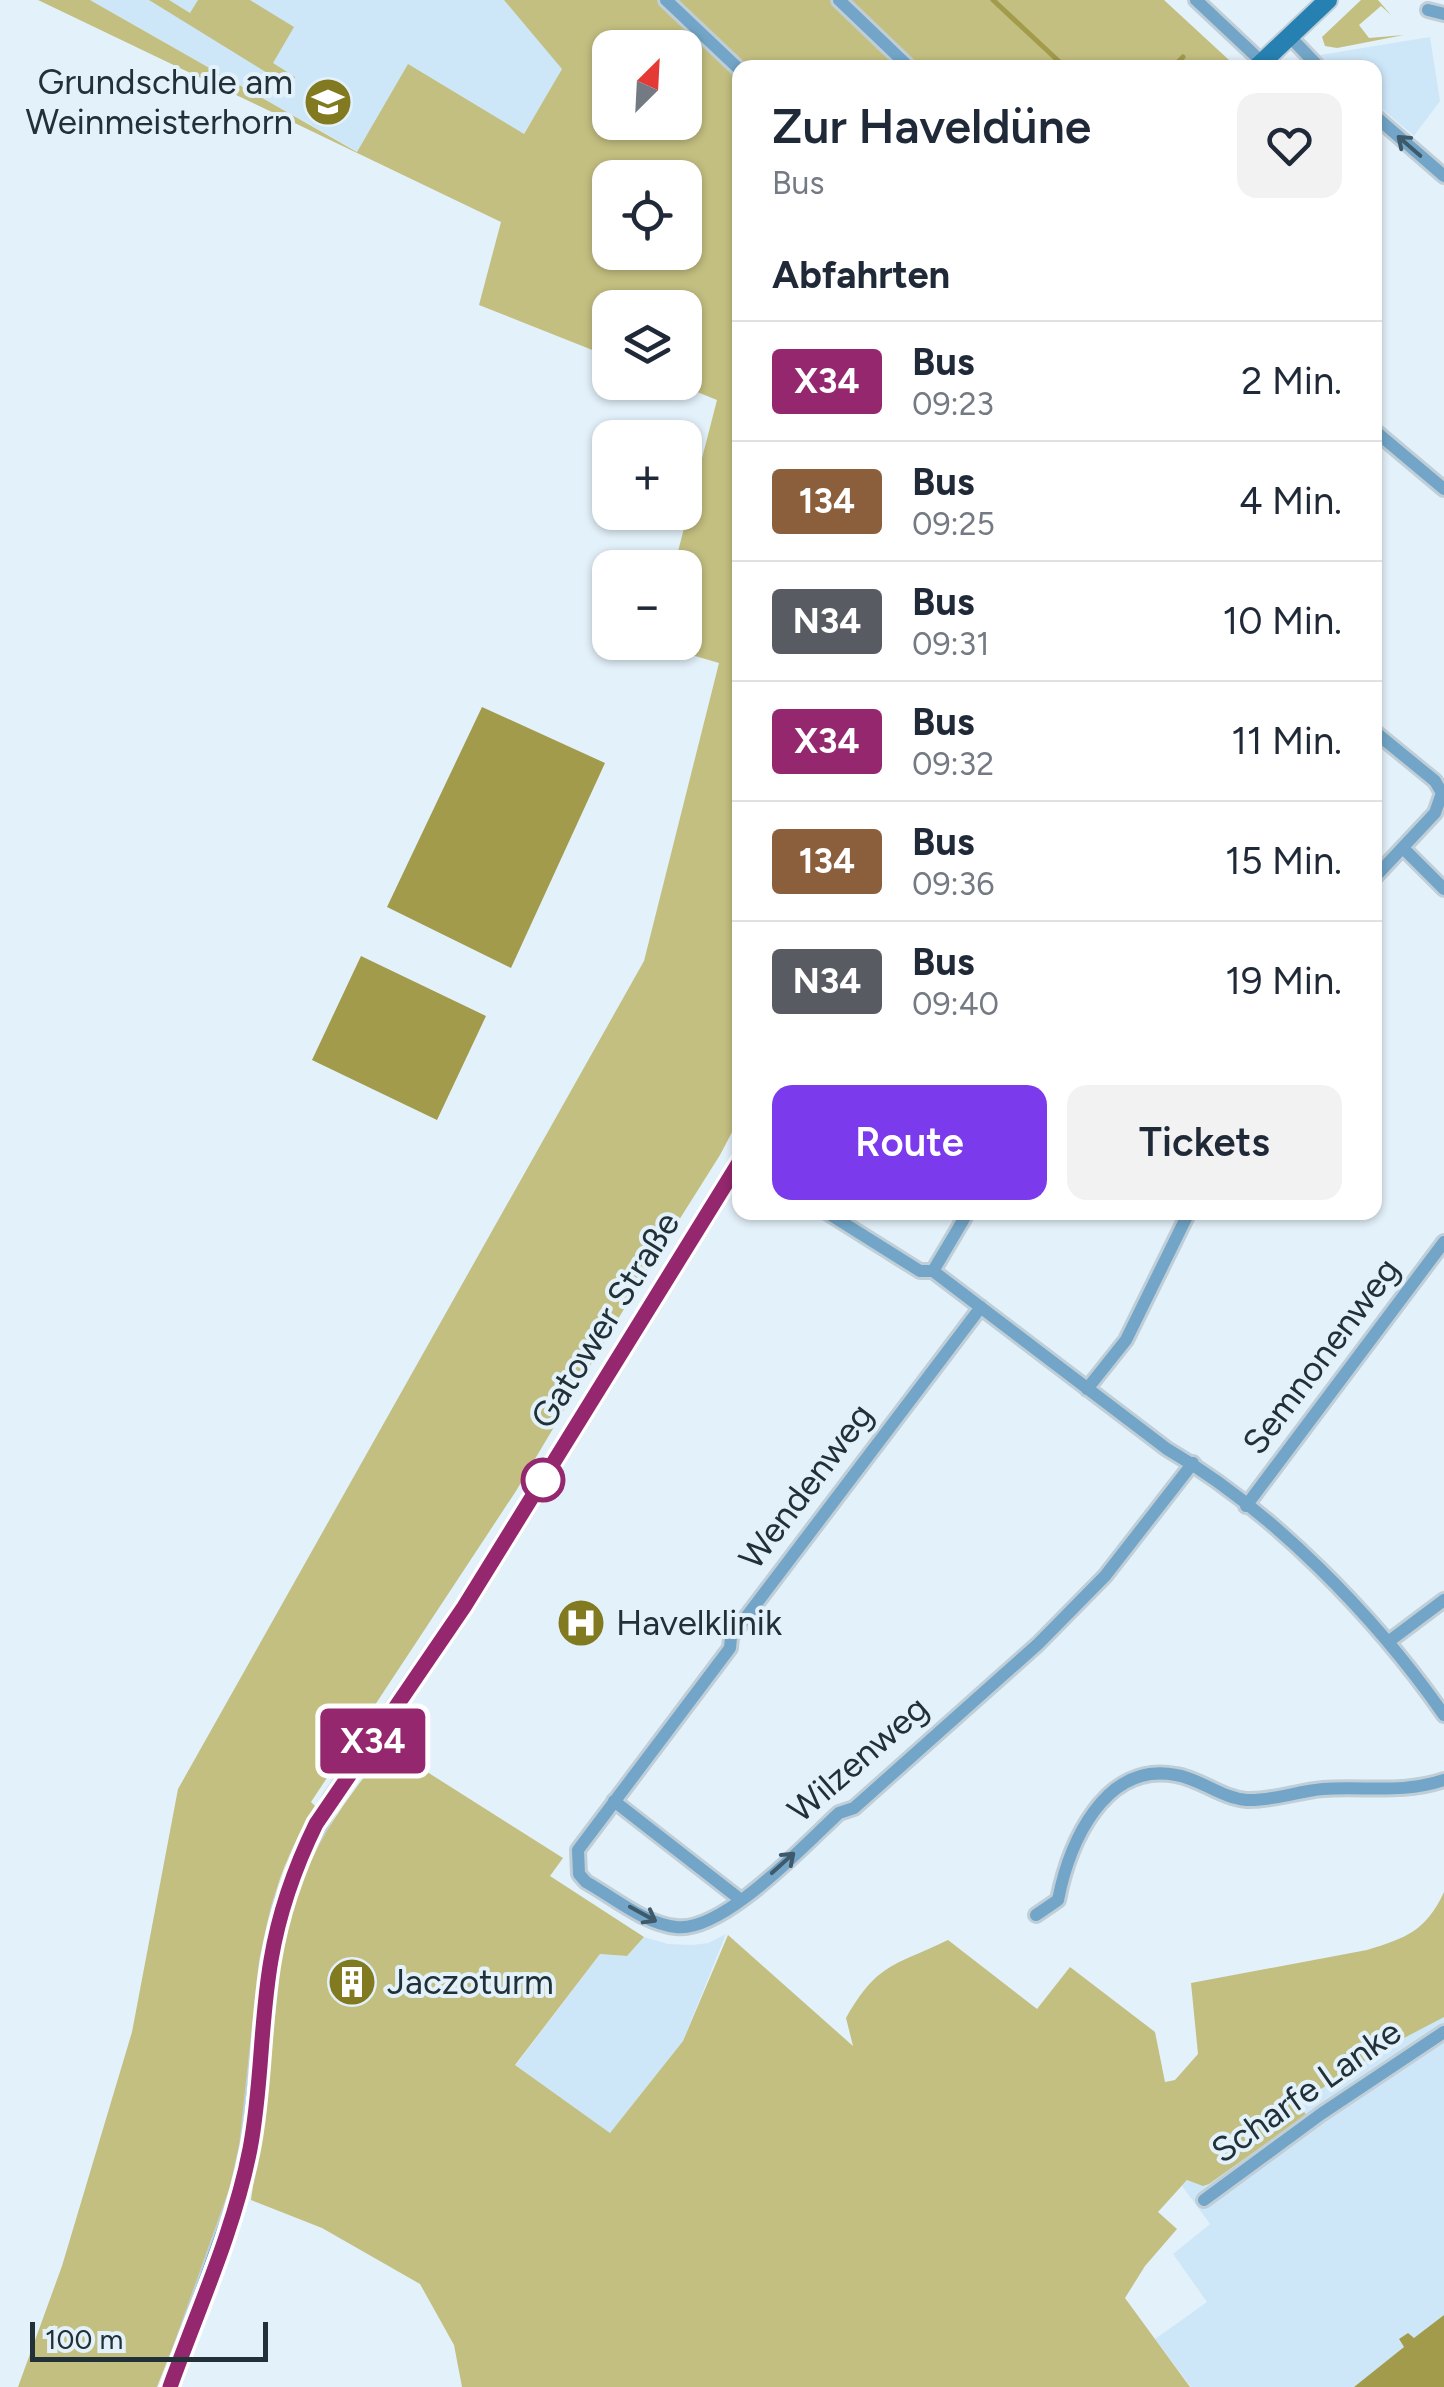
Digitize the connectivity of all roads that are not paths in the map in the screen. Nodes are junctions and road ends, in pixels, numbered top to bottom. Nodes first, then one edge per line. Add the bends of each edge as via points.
1 (666, 0) edge
2 (839, 0) edge
3 (1196, 0) edge
4 (1328, 0) edge
5 (1428, 10) dead end
6 (1444, 14) edge
7 (1290, 37) junction
8 (902, 60) edge
9 (1254, 60) edge
10 (1265, 60) edge
11 (1312, 60) edge
12 (732, 62) edge
13 (1382, 122) edge
14 (1444, 176) edge
15 (1382, 437) edge
16 (1444, 490) edge
17 (1382, 738) edge
18 (1404, 850) junction
19 (1382, 870) edge
20 (1444, 889) edge
21 (732, 1174) edge
22 (839, 1220) edge
23 (963, 1220) edge
24 (1185, 1220) edge
25 (1444, 1242) edge
26 (933, 1271) junction
27 (980, 1307) junction
28 (1088, 1389) junction
29 (1192, 1463) junction
30 (1246, 1506) junction
31 (1444, 1600) edge
32 (1388, 1642) junction
33 (1444, 1715) edge
34 (1444, 1780) edge
35 (614, 1802) junction
36 (741, 1900) junction
37 (1036, 1915) dead end
38 (1444, 2032) edge
39 (1204, 2200) dead end
40 (170, 2387) edge

1 - 12 street
2 - 8 street
3 - 9 street
4 - 7 main road
5 - 6 street
7 - 10 main road
7 - 11 street
14 -> 13 street
15 - 16 street
17 - 18 street via 1442,792
18 - 19 street
18 - 20 street
21 - 40 main road, Gatower Straße via 464,1607 302,1853 270,1962 240,2191
22 - 26 street via 920,1271
23 - 26 street
24 - 28 street via 1126,1340
25 - 30 street, Semnonenweg
26 - 27 street
27 - 28 street
27 - 35 street, Wendenweg via 783,1565 730,1637 730,1648
28 - 29 street
29 - 30 street
36 -> 29 street, Wilzenweg via 1038,1644 1106,1576
30 - 32 street
31 - 32 street
32 - 33 street
34 - 37 street via 1406,1790 1322,1789 1249,1800 1181,1776 1142,1777 1108,1796 1086,1822 1068,1857 1058,1900
35 - 36 street
35 -> 36 street, Wilzenweg via 578,1850 586,1882 678,1928 703,1925
38 - 39 street, Scharfe Lanke

